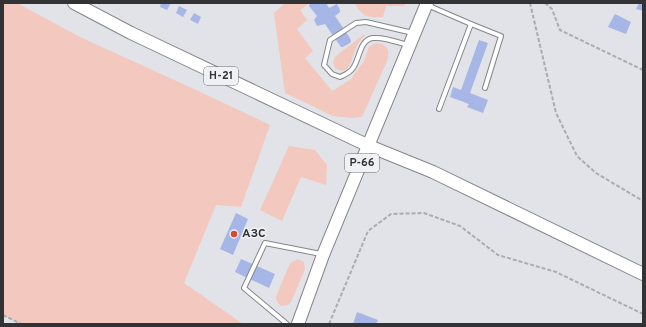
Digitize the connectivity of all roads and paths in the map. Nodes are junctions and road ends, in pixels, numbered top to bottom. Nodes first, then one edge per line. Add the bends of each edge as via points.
1 (74, 3) edge
2 (530, 3) edge
3 (545, 3) edge
4 (427, 4) edge
5 (471, 24) junction
6 (416, 33) junction
7 (410, 46) junction
8 (643, 70) edge
9 (485, 88) dead end
10 (439, 109) dead end
11 (369, 146) junction
12 (643, 201) edge
13 (323, 255) junction
14 (643, 274) edge
15 (643, 314) edge
16 (3, 315) edge
17 (21, 324) edge
18 (287, 324) edge
19 (298, 324) edge
20 (329, 324) edge

1 - 11 main road, Н-21
2 - 12 path via 556,113 577,156 596,173
3 - 8 path via 552,10 560,30
4 - 5 lane
4 - 6 main road, Р-66
5 - 9 lane via 501,36
5 - 10 lane
6 - 7 main road, Р-66
6 - 7 lane via 366,22 356,23 330,40 324,65 332,74 340,77 348,73 353,68 364,43 372,38
7 - 11 main road, Р-66
11 - 13 main road, Р-66
11 - 14 main road, Н-21 via 433,172
13 - 18 lane via 265,243 244,288
13 - 19 main road, Р-66
15 - 20 path via 556,272 498,255 460,226 418,213 391,214 368,231
16 - 17 path

